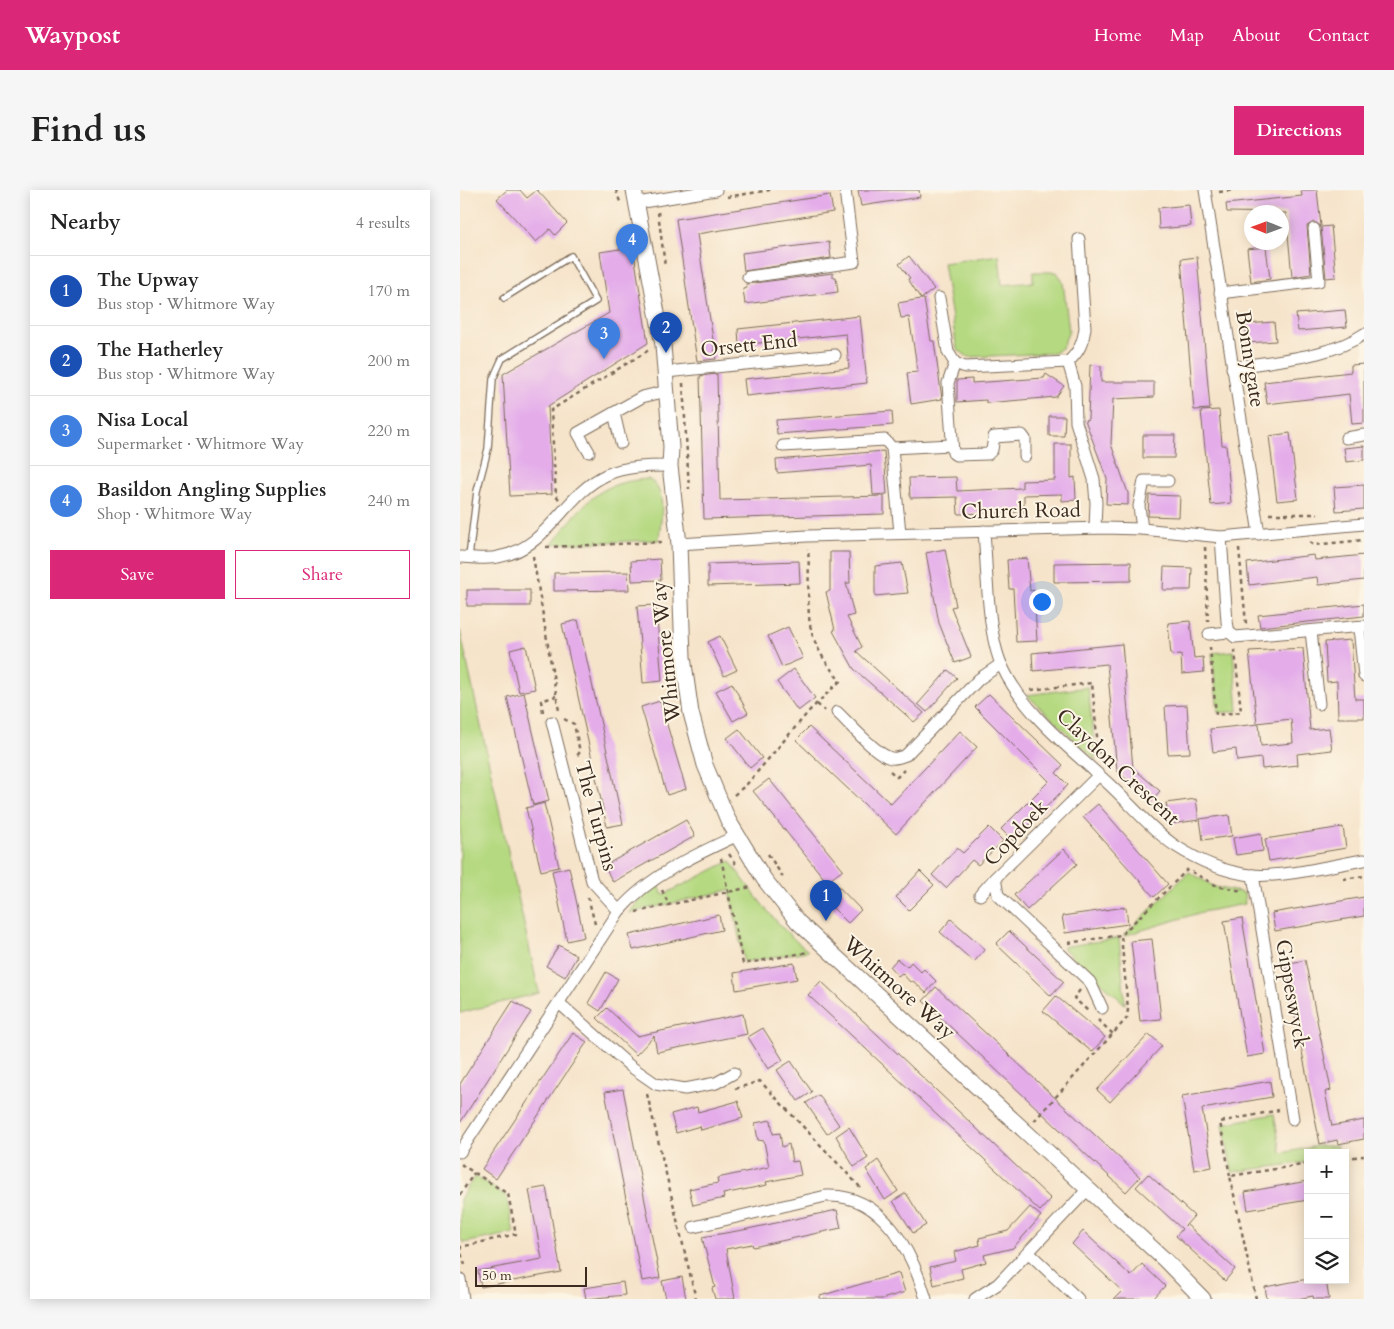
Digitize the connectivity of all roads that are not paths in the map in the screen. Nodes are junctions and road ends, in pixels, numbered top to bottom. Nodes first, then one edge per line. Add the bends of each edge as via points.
1 (845, 190) edge
2 (1204, 190) edge
3 (718, 194) edge
4 (632, 201) edge
5 (1314, 229) dead end
6 (1079, 239) dead end
7 (748, 277) dead end
8 (1220, 293) junction
9 (504, 298) dead end
10 (939, 298) dead end
11 (1364, 334) edge
12 (835, 355) dead end
13 (1068, 362) junction
14 (955, 363) junction
15 (1232, 368) junction
16 (666, 372) junction
17 (668, 391) junction
18 (614, 413) junction
19 (1364, 435) edge
20 (1346, 438) dead end
21 (622, 443) dead end
22 (951, 445) junction
23 (783, 446) dead end
24 (892, 448) junction
25 (589, 452) dead end
26 (1026, 456) dead end
27 (670, 466) junction
28 (1168, 482) dead end
29 (1364, 524) edge
30 (1095, 528) junction
31 (1142, 529) junction
32 (984, 530) junction
33 (900, 533) junction
34 (1259, 534) junction
35 (1222, 536) junction
36 (679, 544) junction
37 (465, 557) edge
38 (1361, 626) edge
39 (1311, 631) junction
40 (1229, 632) junction
41 (1209, 634) road end
42 (1001, 664) junction
43 (1364, 676) edge
44 (1320, 704) dead end
45 (834, 714) road end
46 (549, 721) road end
47 (1099, 770) junction
48 (736, 836) junction
49 (1364, 860) edge
50 (1253, 875) junction
51 (995, 878) junction
52 (980, 896) dead end
53 (618, 911) junction
54 (559, 1003) junction
55 (1102, 1008) dead end
56 (734, 1074) dead end
57 (1293, 1119) dead end
58 (464, 1135) edge
59 (464, 1155) edge
60 (1088, 1188) junction
61 (694, 1227) dead end
62 (1029, 1253) junction
63 (463, 1278) edge
64 (463, 1299) edge
65 (926, 1299) edge
66 (975, 1299) edge
67 (1078, 1299) edge
68 (1202, 1299) edge

1 - 7 street via 854,262
2 - 8 street, Bonnygate
3 - 4 street
4 - 16 street, Whitmore Way via 656,300
5 - 8 street via 1319,281
6 - 13 street via 1085,328 1083,342
8 - 15 street, Bonnygate
9 - 37 lane via 571,256 596,301 502,358 496,367 488,448
10 - 14 street via 948,352
11 - 15 street via 1326,351
12 - 16 street, Orsett End
13 - 14 street via 965,367
13 - 30 street via 1075,386 1076,422 1094,479
14 - 22 street via 948,383
15 - 34 street, Bonnygate
16 - 17 street, Whitmore Way
17 - 18 street via 642,397
17 - 27 street, Whitmore Way
18 - 21 street
18 - 25 street via 578,433
19 - 20 street
22 - 24 street
22 - 26 street via 956,455 988,454 994,437 1022,435
23 - 24 street via 885,440
24 - 33 street
27 - 36 street, Whitmore Way
27 - 37 street via 633,468 606,475 576,498 544,534 530,544 498,557
28 - 31 street via 1144,481 1139,506
29 - 34 street, Church Road
30 - 31 street, Church Road
30 - 32 street, Church Road
31 - 35 street, Church Road
32 - 33 street, Church Road
32 - 42 street, Claydon Crescent via 988,595
33 - 36 street, Church Road
34 - 35 street, Church Road
35 - 40 street
36 - 48 street, Whitmore Way via 683,657 691,713 710,781
38 - 39 street
38 - 43 street
39 - 40 street via 1239,638
39 - 44 street
40 - 41 street
42 - 45 street via 979,679 906,755 898,758 889,758 880,752
42 - 47 street, Claydon Crescent via 1026,705
46 - 53 street, The Turpins via 592,881
47 - 50 street, Claydon Crescent via 1172,844 1198,859 1230,871
47 - 51 street, Copdoek
48 - 53 street via 650,882
48 - 60 street, Whitmore Way via 798,922
49 - 50 street, Claydon Crescent
50 - 57 street, Gippeswyck
51 - 52 street
51 - 55 street, Copdoek via 998,895 1090,982
53 - 54 street
54 - 56 street via 637,1072 656,1084 685,1090 716,1084
54 - 58 street
58 - 59 street
60 - 62 street
60 - 68 street, Whitmore Way
61 - 65 street via 826,1196 844,1195 863,1203 898,1236
62 - 66 street via 998,1284
62 - 67 street
63 - 64 street

